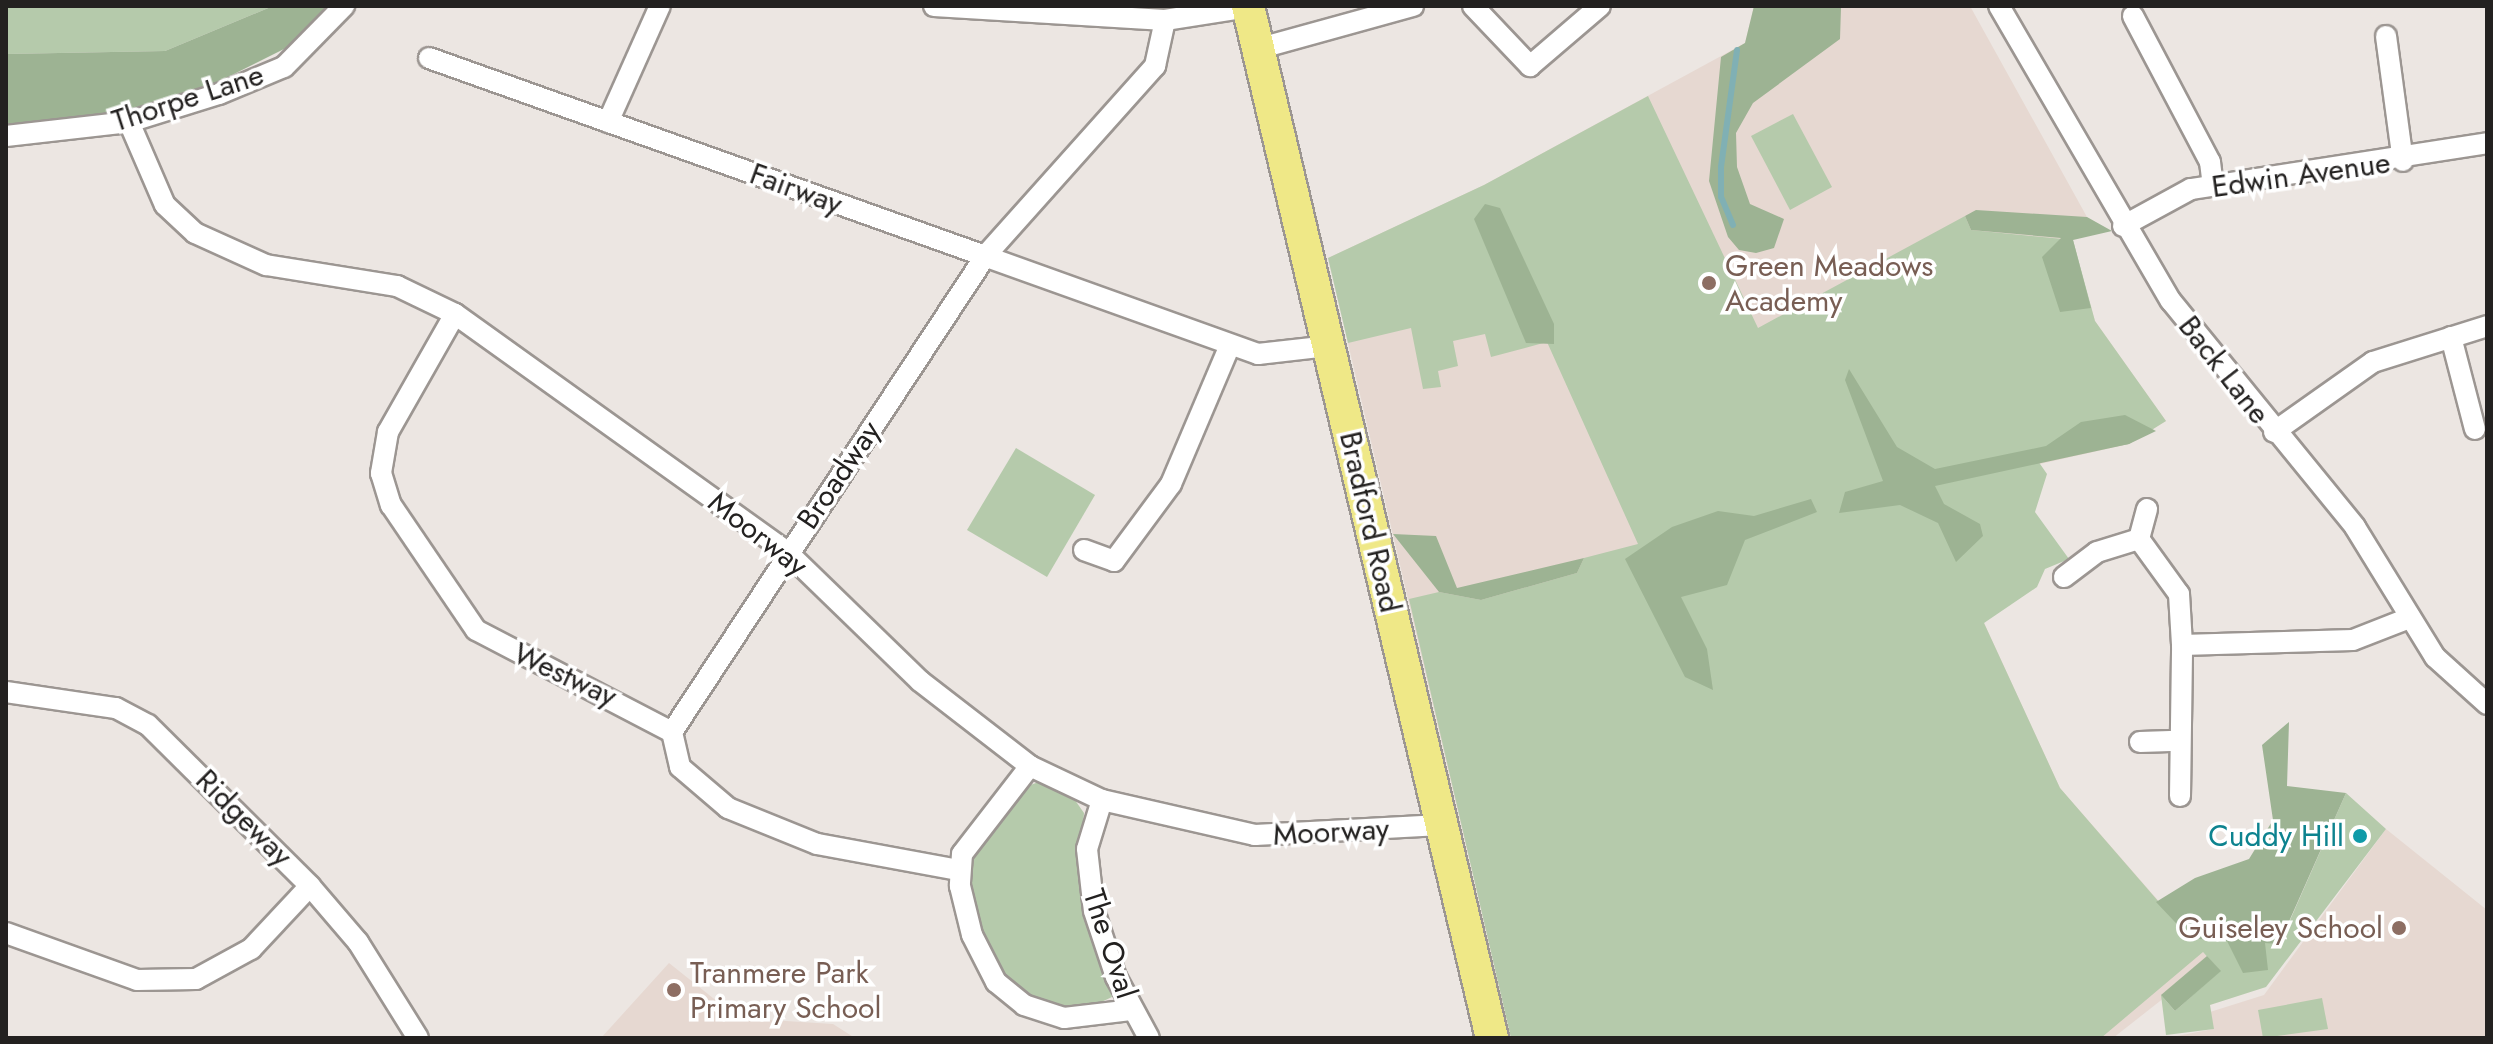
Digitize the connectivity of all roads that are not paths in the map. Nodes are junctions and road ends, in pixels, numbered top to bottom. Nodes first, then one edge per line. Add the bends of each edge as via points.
1 (344, 6) edge
2 (660, 6) edge
3 (934, 6) edge
4 (1413, 6) edge
5 (1473, 6) edge
6 (1600, 6) edge
7 (1999, 6) edge
8 (1248, 7) edge
9 (2133, 16) dead end
10 (1165, 20) junction
11 (2386, 36) dead end
12 (1257, 49) junction
13 (429, 58) dead end
14 (129, 122) junction
15 (608, 122) junction
16 (6, 136) edge
17 (2487, 143) edge
18 (2403, 161) junction
19 (2213, 186) junction
20 (2123, 226) junction
21 (988, 257) junction
22 (455, 314) junction
23 (2487, 326) edge
24 (2451, 337) junction
25 (1230, 345) junction
26 (1328, 346) junction
27 (2475, 429) dead end
28 (2274, 432) junction
29 (2147, 509) dead end
30 (2139, 539) junction
31 (1084, 550) dead end
32 (787, 552) junction
33 (2064, 577) dead end
34 (2407, 619) junction
35 (2182, 645) junction
36 (6, 692) edge
37 (2487, 704) edge
38 (672, 732) junction
39 (2178, 741) junction
40 (2140, 742) dead end
41 (1030, 766) junction
42 (2180, 796) dead end
43 (1102, 800) junction
44 (1441, 825) junction
45 (959, 870) junction
46 (310, 886) junction
47 (6, 933) edge
48 (1131, 1010) junction
49 (418, 1038) edge
50 (1149, 1038) edge
51 (1492, 1038) edge

1 - 14 street, Thorpe Lane via 284,67
2 - 15 street
3 - 10 street
4 - 12 street
5 - 6 street via 1530,66
7 - 20 street, Back Lane
8 - 10 street
8 - 12 main road, Bradford Road
9 - 19 street via 2210,162
10 - 21 street, Broadway via 1155,66
11 - 18 street
12 - 26 main road, Bradford Road
13 - 15 street, Fairway
14 - 16 street, Thorpe Lane
14 - 22 street, Moorway via 165,205 195,233 266,265 397,286
15 - 21 street, Fairway
17 - 18 street, Edwin Avenue
18 - 19 street, Edwin Avenue
19 - 20 street, Edwin Avenue via 2178,193
20 - 28 street, Back Lane
21 - 25 street, Fairway
21 - 32 street, Broadway
22 - 32 street, Moorway
22 - 38 street, Westway via 382,445 391,505 476,630
23 - 24 street
24 - 27 street
24 - 28 street via 2350,374
25 - 26 street, Fairway via 1258,354
25 - 31 street via 1171,484 1114,561
26 - 44 main road, Bradford Road
28 - 34 street, Back Lane via 2355,527
29 - 30 street
30 - 33 street via 2097,552
30 - 35 street via 2179,594
32 - 38 street, Broadway
32 - 41 street, Moorway via 920,681
34 - 35 street via 2353,640
34 - 37 street, Back Lane via 2452,676
35 - 39 street via 2184,729
36 - 46 street, Ridgeway via 134,714
38 - 45 street via 680,767 728,808 817,844
39 - 40 street
39 - 42 street
41 - 43 street, Moorway
41 - 45 street via 968,845
43 - 44 street, Moorway via 1255,835
43 - 48 street, The Oval via 1089,834 1088,874 1103,944
44 - 51 main road, Bradford Road
45 - 48 street via 972,935 1007,994 1064,1018
46 - 47 street via 251,949 196,979 137,980
46 - 49 street, Ridgeway via 358,942
48 - 50 street, The Oval

